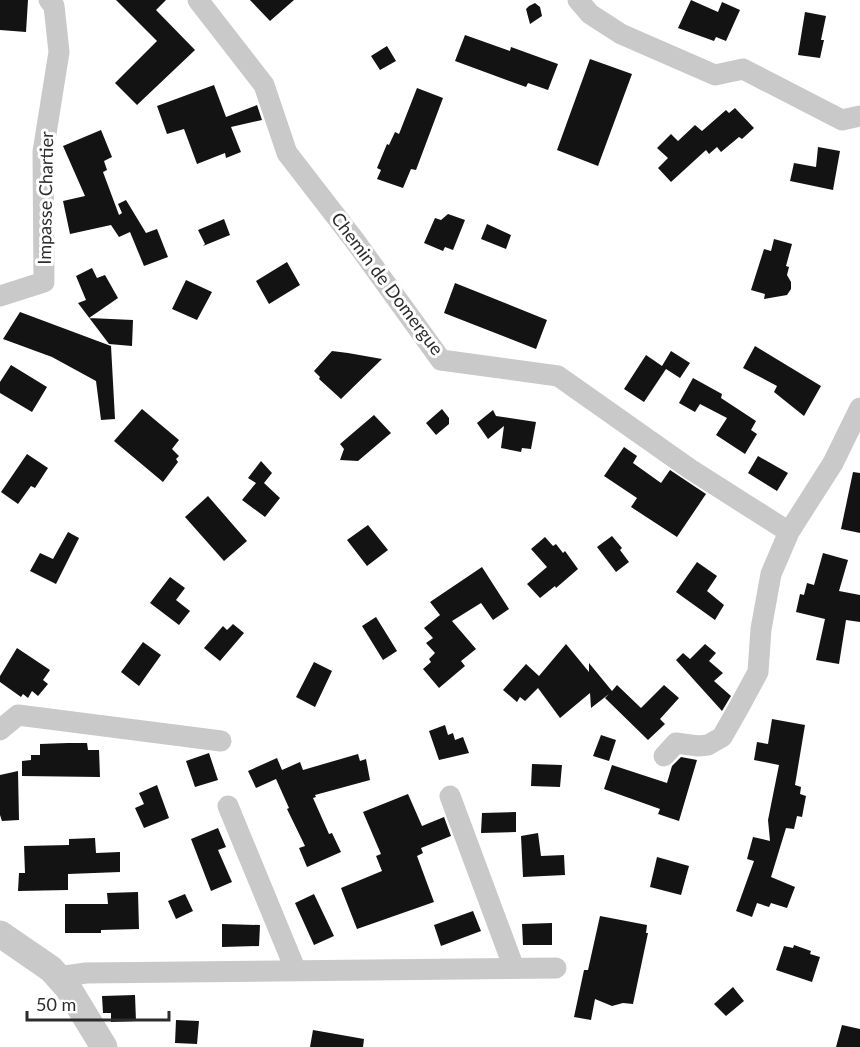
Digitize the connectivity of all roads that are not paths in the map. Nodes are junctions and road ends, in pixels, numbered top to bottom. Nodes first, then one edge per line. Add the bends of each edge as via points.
1 (49, 0) edge
2 (198, 0) edge
3 (584, 7) edge
4 (860, 116) edge
5 (0, 296) edge
6 (860, 408) edge
7 (789, 532) junction
8 (0, 730) edge
9 (221, 741) dead end
10 (664, 756) dead end
11 (450, 796) dead end
12 (228, 806) dead end
13 (0, 934) edge
14 (514, 968) junction
15 (556, 968) dead end
16 (296, 971) junction
17 (58, 977) junction
18 (104, 1047) edge

1 - 5 street, Impasse Chartier via 54,6 59,52 43,152 44,282
2 - 7 street, Chemin de Domergue via 264,85 287,153 441,360 558,376 690,469
3 - 4 street via 621,34 715,75 743,69 842,120
6 - 7 street via 833,463
7 - 10 street via 771,574 758,672 722,737 708,745 676,743
8 - 9 street via 18,715
11 - 14 street
12 - 16 street
13 - 17 street
14 - 15 street
14 - 16 street
16 - 17 street
17 - 18 street

